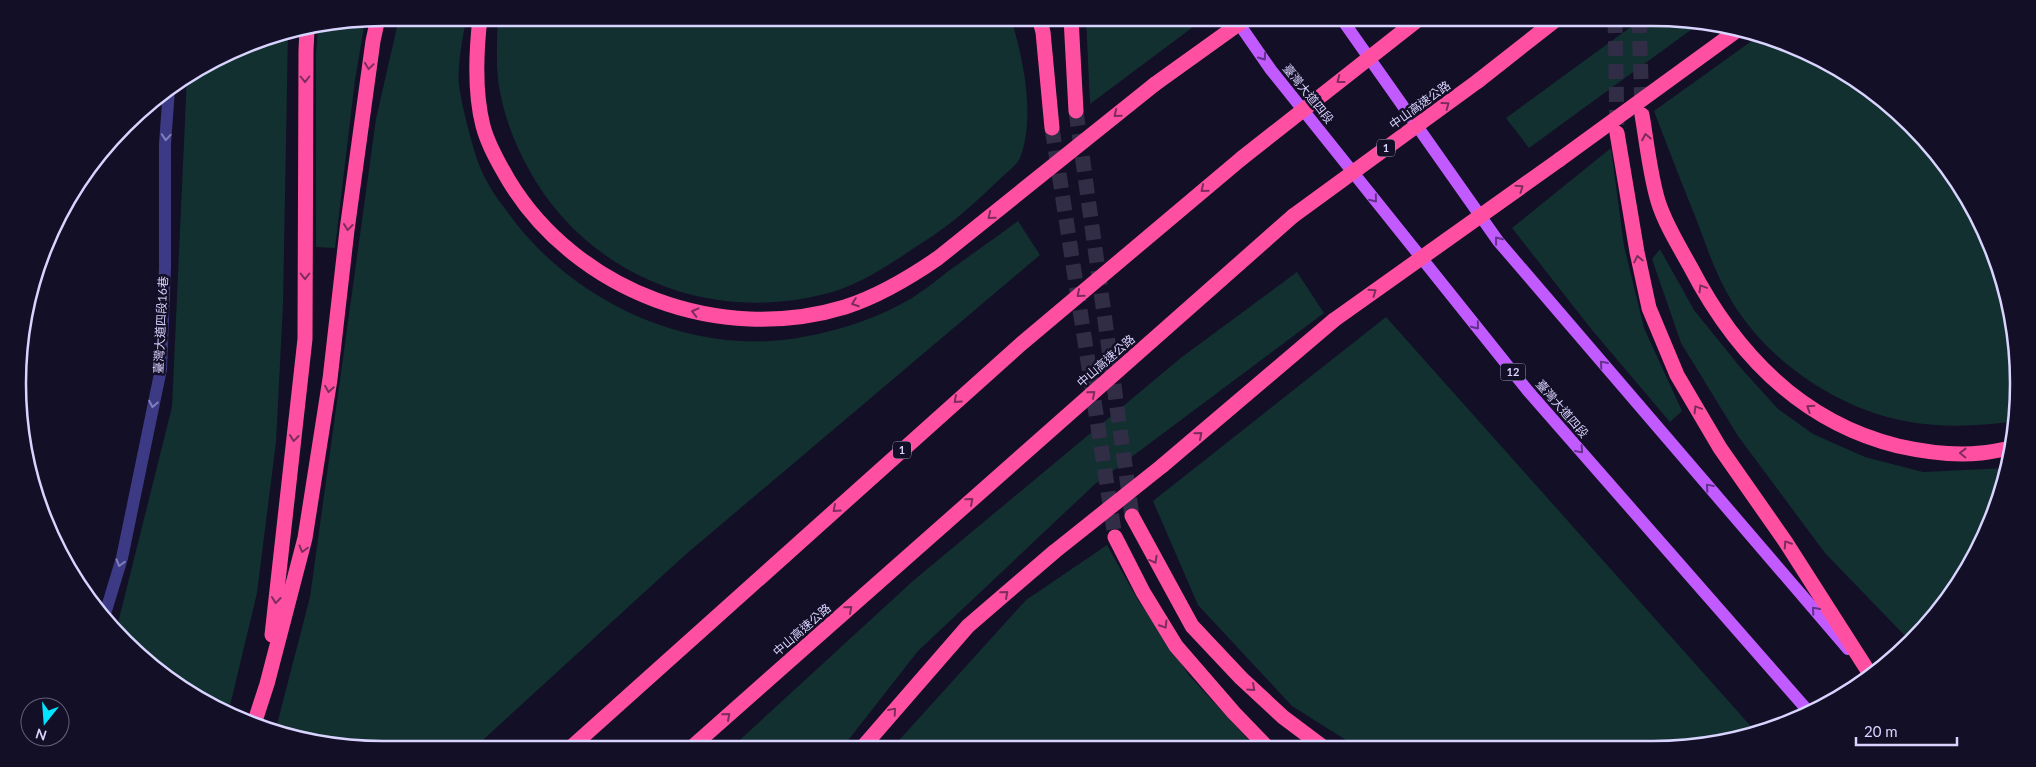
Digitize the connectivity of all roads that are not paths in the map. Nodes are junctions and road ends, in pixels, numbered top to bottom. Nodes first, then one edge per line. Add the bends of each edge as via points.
1 (376, 26) edge
2 (479, 26) edge
3 (1041, 26) edge
4 (1071, 26) edge
5 (1236, 26) edge
6 (1241, 26) edge
7 (1347, 26) edge
8 (1410, 26) edge
9 (1548, 26) edge
10 (307, 35) edge
11 (1731, 35) edge
12 (168, 98) edge
13 (1076, 111) tunnel mouth
14 (1642, 116) tunnel mouth
15 (1052, 128) tunnel mouth
16 (1617, 133) tunnel mouth
17 (2004, 449) edge
18 (1132, 516) tunnel mouth
19 (1115, 537) tunnel mouth
20 (107, 609) edge
21 (1867, 669) edge
22 (1866, 670) edge
23 (267, 684) junction
24 (1805, 707) edge
25 (256, 717) edge
26 (577, 741) edge
27 (699, 741) edge
28 (868, 741) edge
29 (1261, 741) edge
30 (1315, 741) edge

1 -> 23 highway via 330,379 305,538
5 -> 2 highway, bridge via 1155,84 909,278 845,307 810,315 739,319 678,308 634,292 600,273 542,224 498,162 483,127 477,85
3 - 15 highway
4 - 13 highway
6 -> 24 main road, 臺灣大道四段 / 12 via 1271,70 1528,391
22 -> 7 main road via 1498,241
8 -> 26 highway, 1, bridge via 1242,158 1021,344
27 -> 9 highway, 中山高速公路 / 1, bridge via 1293,216
10 -> 23 highway via 305,339
28 -> 11 highway, bridge via 968,626 1334,320
12 -> 20 street, 臺灣大道四段16巷 via 161,369 122,558
17 -> 14 highway via 1981,453 1926,453 1871,439 1826,418 1792,396 1729,332 1701,288 1658,202
21 -> 16 highway via 1785,541 1720,448 1677,375 1649,308
18 -> 30 highway via 1192,626 1240,678
19 -> 29 highway via 1176,646
23 - 25 highway

